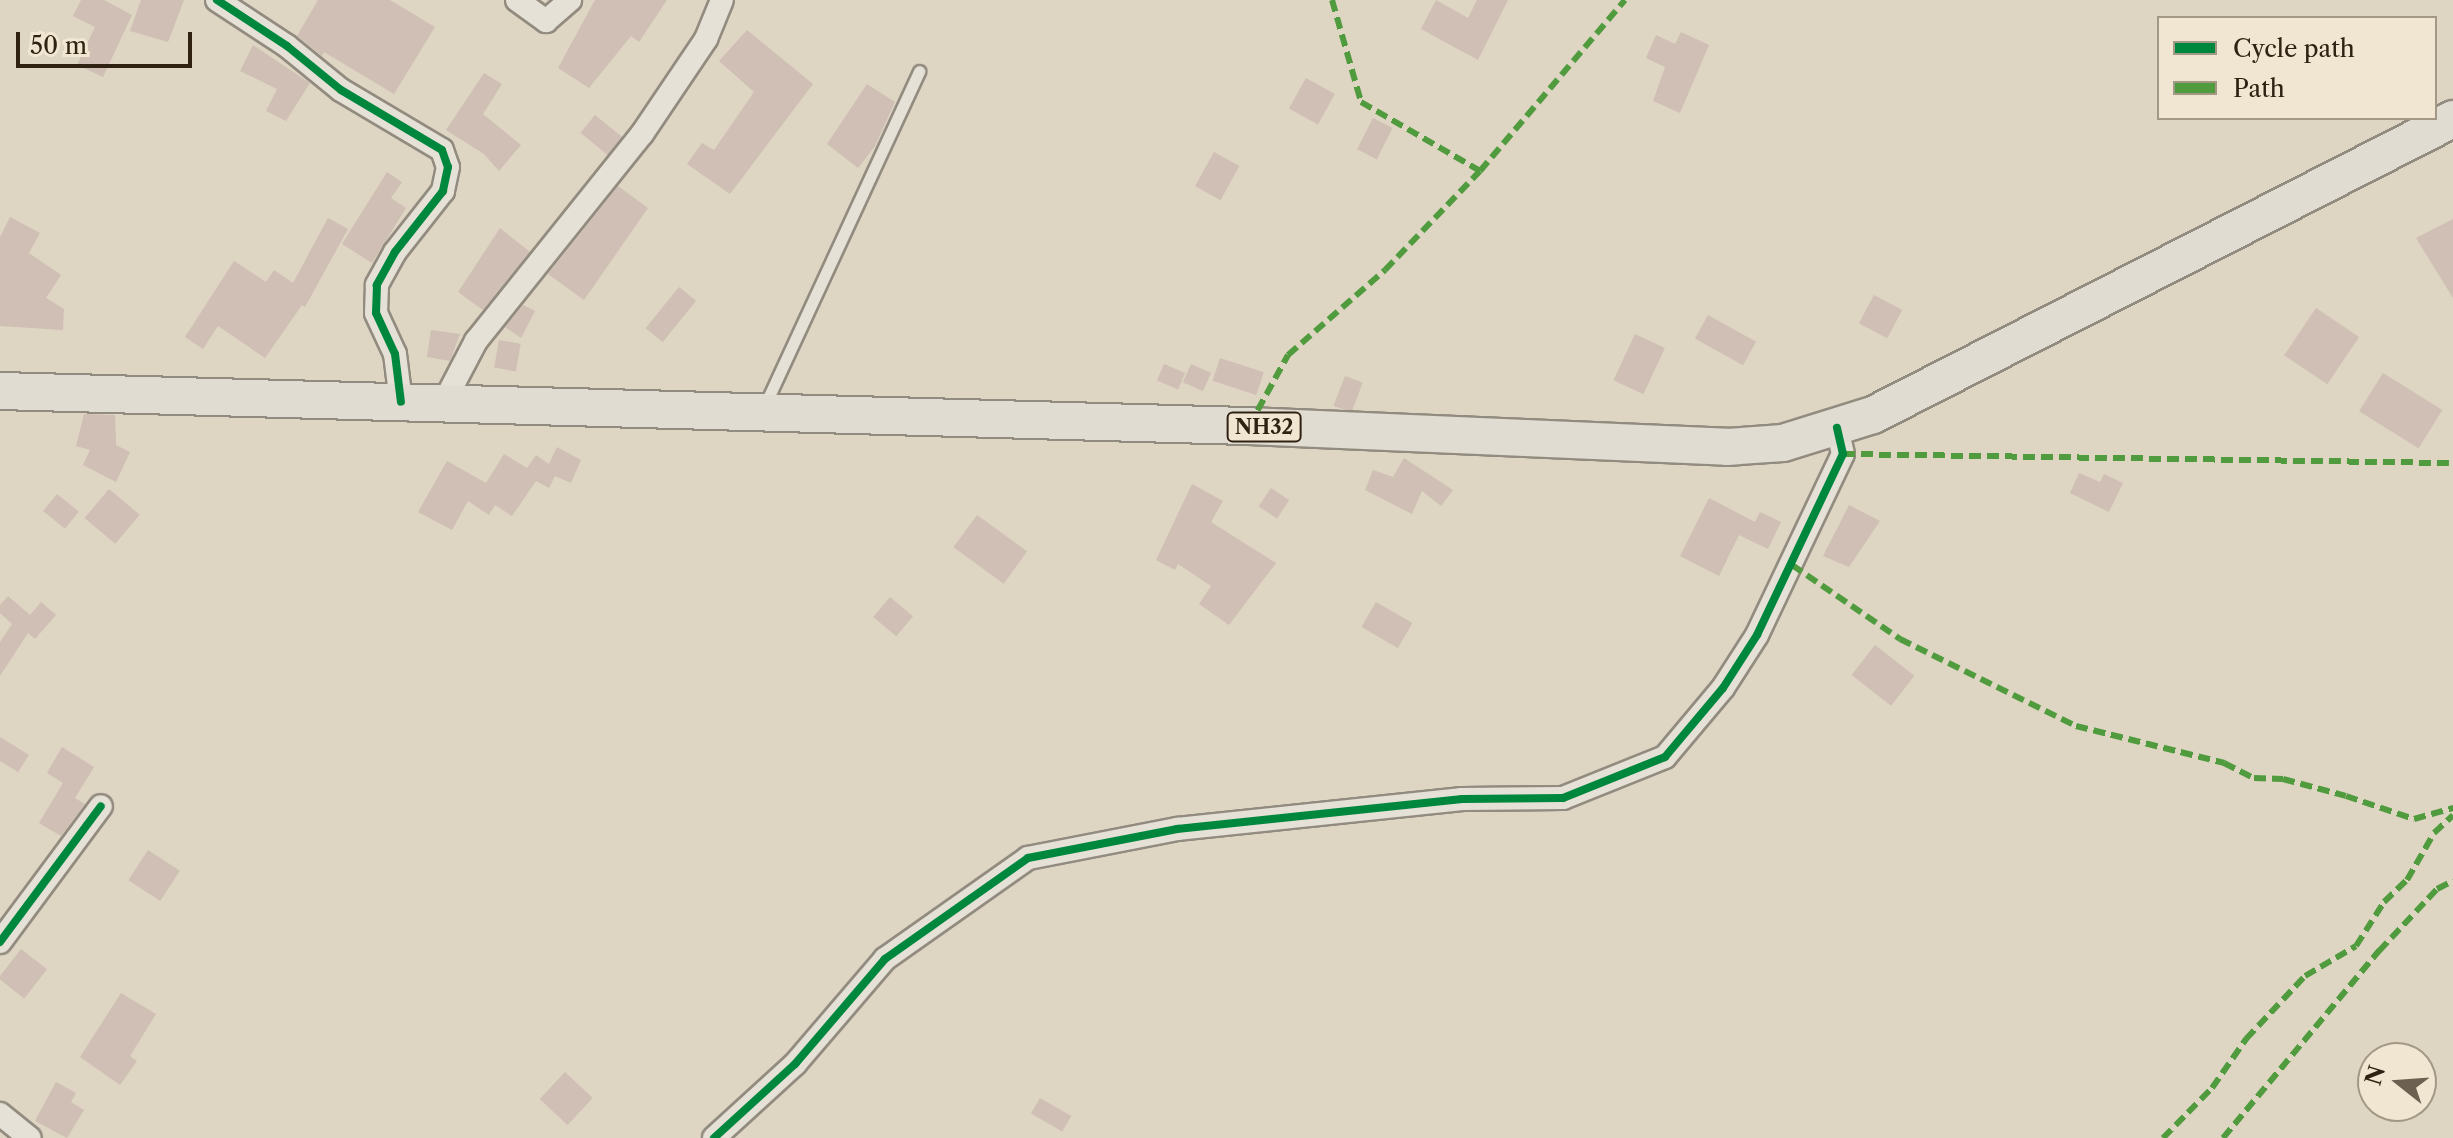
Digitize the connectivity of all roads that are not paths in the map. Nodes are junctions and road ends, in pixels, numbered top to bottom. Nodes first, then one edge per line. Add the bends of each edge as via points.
1 (217, 0) edge
2 (517, 0) edge
3 (570, 0) edge
4 (722, 0) edge
5 (919, 71) dead end
6 (2453, 119) edge
7 (0, 391) edge
8 (401, 402) junction
9 (443, 404) junction
10 (760, 414) junction
11 (1837, 428) junction
12 (101, 806) dead end
13 (4, 929) edge
14 (0, 1114) edge
15 (30, 1138) edge
16 (714, 1138) edge

1 - 8 street via 341,90 442,150 448,167 443,191 395,252 377,285 376,313 395,354
2 - 3 street via 546,21
4 - 9 street via 706,39 642,134 476,341
5 - 10 lane
6 - 11 main road, NH32 via 1873,415
7 - 8 main road, NH32
8 - 9 main road, NH32
9 - 10 main road, NH32
10 - 11 main road, NH32 via 1249,426 1727,447 1783,443
11 - 16 street via 1843,454 1757,635 1723,688 1665,757 1563,798 1462,799 1177,829 1028,858 885,959 795,1064
12 - 13 street
14 - 15 street

